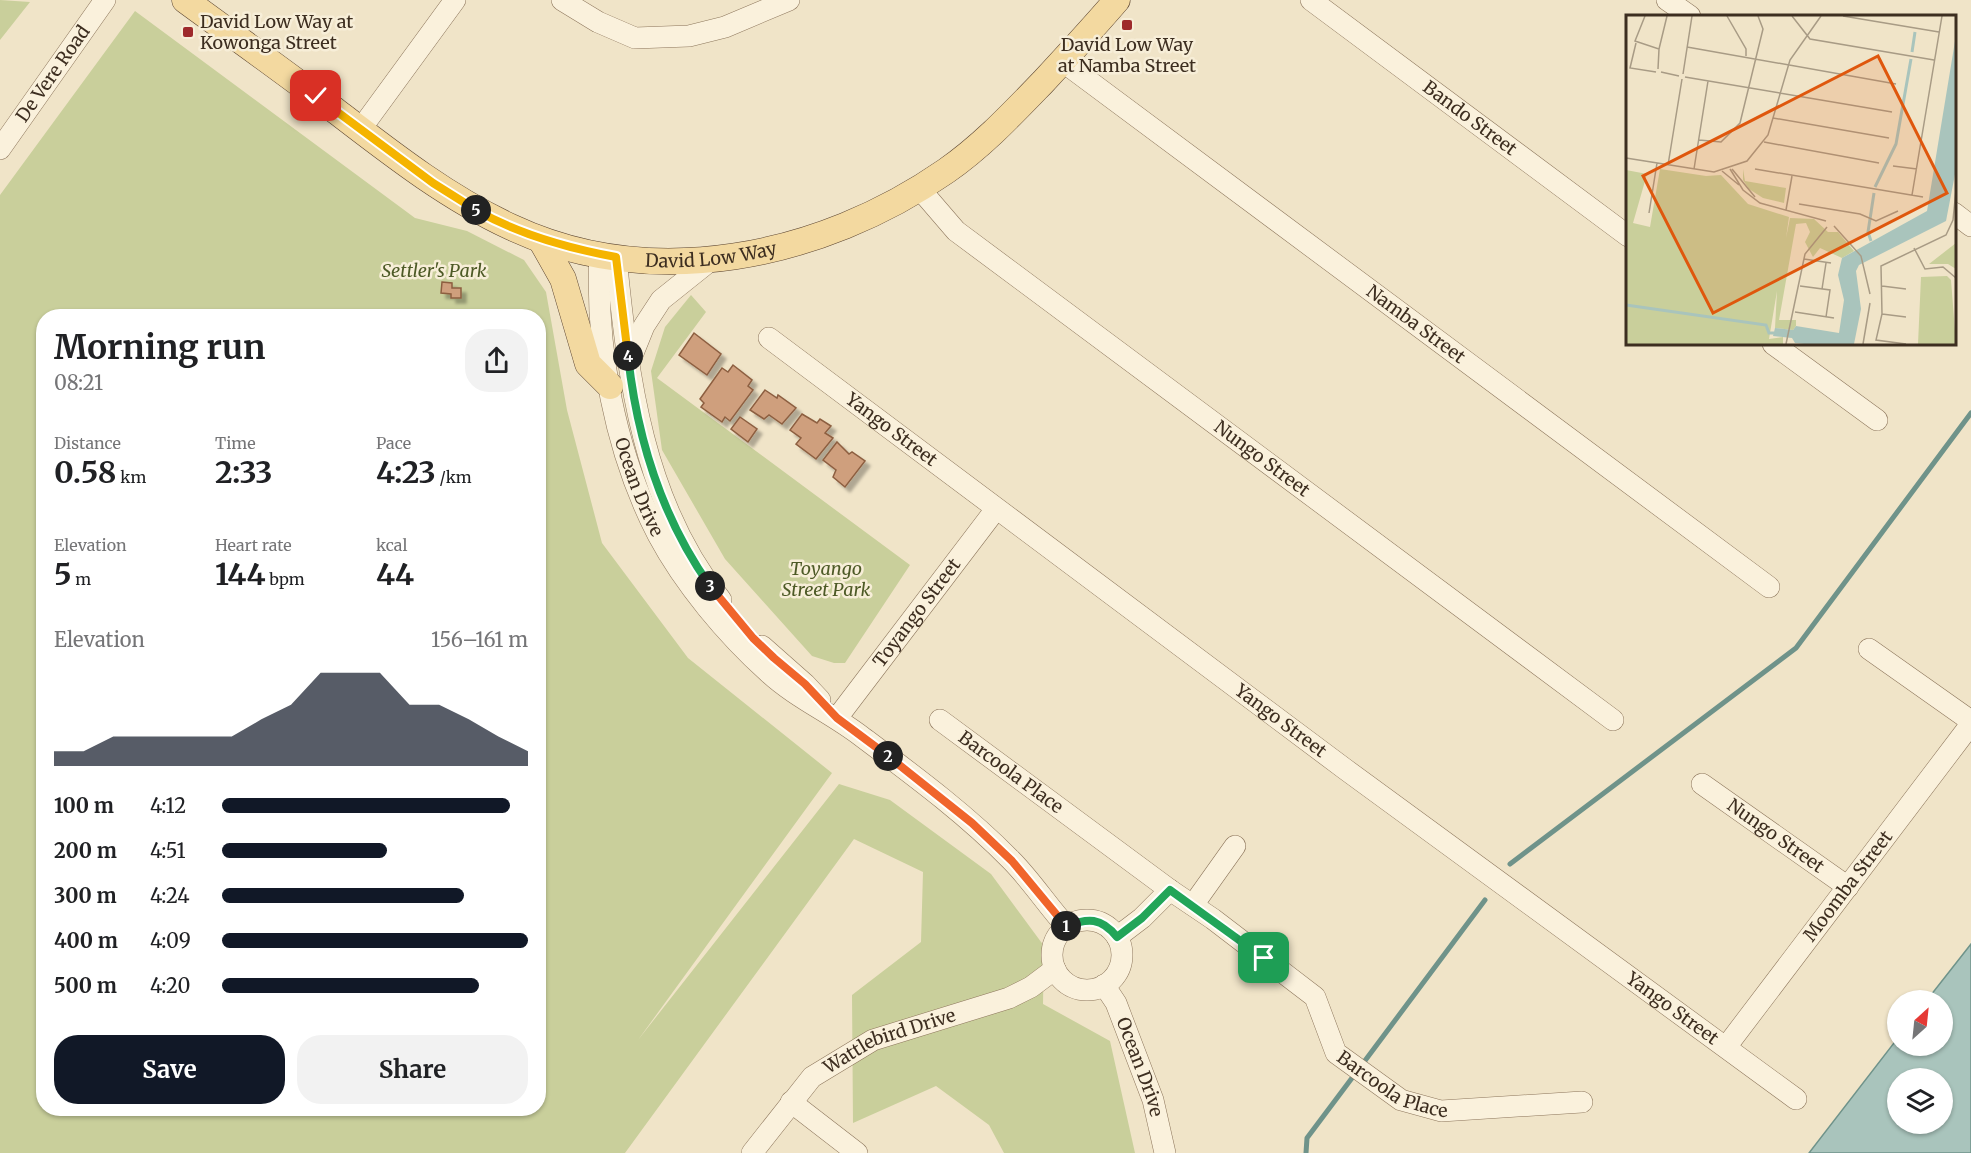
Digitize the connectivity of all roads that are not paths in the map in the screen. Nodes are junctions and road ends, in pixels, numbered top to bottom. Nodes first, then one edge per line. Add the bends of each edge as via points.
1 (105, 0) edge
2 (455, 0) edge
3 (562, 0) edge
4 (789, 0) edge
5 (1117, 0) edge
6 (1311, 0) edge
7 (1668, 0) edge
8 (198, 4) edge
9 (1689, 15) edge
10 (1062, 61) junction
11 (360, 130) junction
12 (0, 149) edge
13 (919, 188) junction
14 (1956, 215) edge
15 (1971, 226) edge
16 (1626, 235) edge
17 (541, 240) junction
18 (608, 256) junction
19 (711, 260) junction
20 (769, 338) dead end
21 (1774, 345) edge
22 (628, 363) junction
23 (610, 386) junction
24 (1877, 420) dead end
25 (996, 509) junction
26 (1769, 587) dead end
27 (1869, 649) dead end
28 (837, 718) junction
29 (940, 720) dead end
30 (1613, 720) dead end
31 (1971, 722) edge
32 (1702, 784) dead end
33 (1235, 846) dead end
34 (1848, 887) junction
35 (1170, 890) junction
36 (1193, 905) junction
37 (1066, 926) junction
38 (1117, 937) junction
39 (1055, 969) junction
40 (1104, 986) junction
41 (1726, 1047) junction
42 (1797, 1099) dead end
43 (791, 1102) junction
44 (1582, 1102) dead end
45 (752, 1153) edge
46 (857, 1153) edge
47 (1165, 1153) edge

1 - 12 street, De Vere Road
2 - 11 street
3 - 4 street via 635,38 689,36 726,27
5 - 10 main road, David Low Way
6 - 16 street, Bando Street
7 - 9 street
8 - 11 main road, David Low Way
10 - 13 main road, David Low Way via 999,128
10 - 26 street, Namba Street
11 - 17 main road, David Low Way via 455,197
13 - 19 main road, David Low Way via 857,220 791,245
13 - 30 street, Nungo Street via 956,231
14 - 15 street
17 - 18 main road, David Low Way
17 - 23 main road via 563,279 588,364
18 - 19 main road, David Low Way via 650,261
18 - 22 street, Ocean Drive
18 - 23 street, Ocean Drive via 598,292
19 - 22 street via 661,300
20 - 25 street, Yango Street
21 - 24 street
22 - 28 street, Ocean Drive via 645,448 657,486 686,549 753,638
23 - 28 street, Ocean Drive via 619,436 639,495 686,579 768,672 790,691
25 - 28 street, Toyango Street
25 - 41 street, Yango Street
27 - 31 street
28 - 37 street, Ocean Drive via 972,823 1012,861
29 - 35 street, Barcoola Place
31 - 34 street, Moomba Street
32 - 34 street, Nungo Street
33 - 36 street
34 - 41 street, Moomba Street
35 - 36 street, Barcoola Place
35 - 38 street
36 - 44 street, Barcoola Place via 1315,998 1336,1053 1401,1100 1441,1111
37 - 38 street via 1077,921 1100,922
37 - 39 street via 1053,946
38 - 40 street via 1122,959 1119,970
39 - 40 street via 1070,986
39 - 43 street, Wattlebird Drive via 1009,999 873,1040 812,1077
40 - 47 street, Ocean Drive via 1116,1003 1153,1100
41 - 42 street, Yango Street
43 - 45 street, Wattlebird Drive
43 - 46 street

